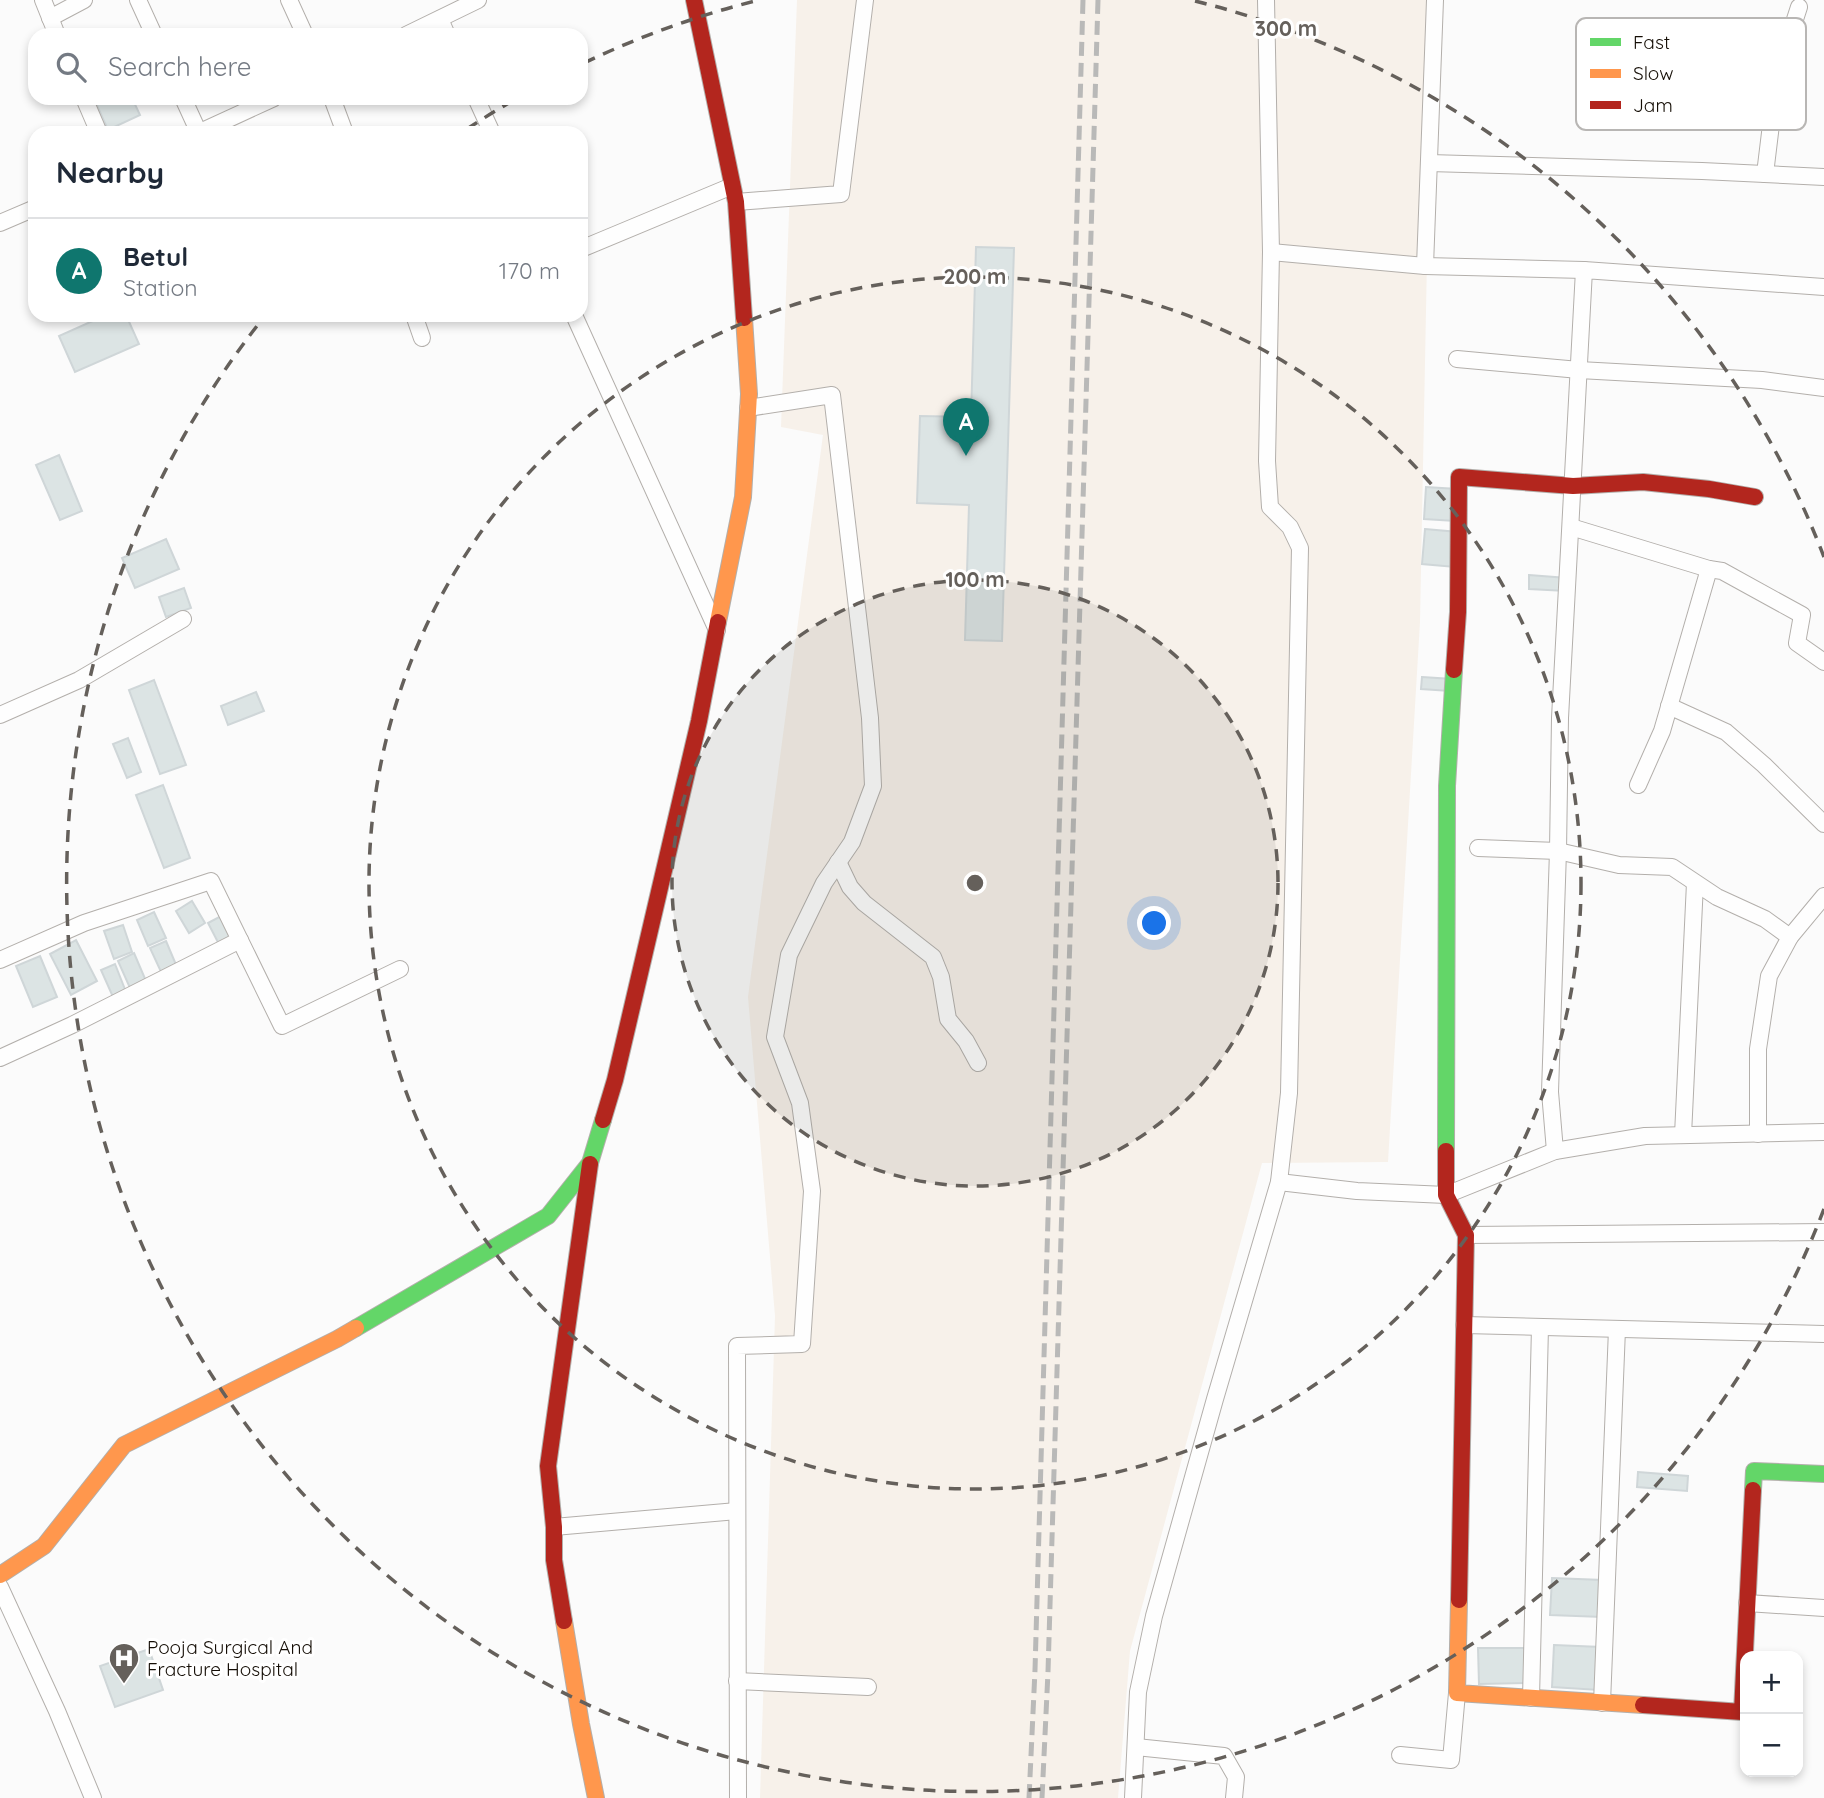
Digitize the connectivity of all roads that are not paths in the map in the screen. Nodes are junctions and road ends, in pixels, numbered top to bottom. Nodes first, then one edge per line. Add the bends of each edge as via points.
1 (43, 0) edge
2 (84, 0) edge
3 (138, 0) edge
4 (289, 0) edge
5 (478, 0) edge
6 (694, 0) edge
7 (865, 0) edge
8 (1266, 0) edge
9 (1435, 0) edge
10 (1799, 7) dead end
11 (50, 18) junction
12 (1795, 18) edge
13 (440, 19) junction
14 (54, 28) edge
15 (151, 28) edge
16 (302, 28) edge
17 (421, 28) edge
18 (444, 28) edge
19 (87, 105) edge
20 (186, 105) edge
21 (259, 105) edge
22 (335, 105) edge
23 (479, 105) edge
24 (96, 126) edge
25 (195, 126) edge
26 (213, 126) edge
27 (342, 126) edge
28 (489, 126) edge
29 (1770, 130) edge
30 (1429, 163) junction
31 (1765, 174) junction
32 (1824, 177) edge
33 (734, 194) junction
34 (28, 211) edge
35 (0, 223) edge
36 (588, 246) edge
37 (1271, 252) junction
38 (1425, 266) junction
39 (1584, 270) junction
40 (1824, 287) edge
41 (416, 322) edge
42 (577, 322) edge
43 (422, 338) dead end
44 (1457, 359) dead end
45 (1579, 370) junction
46 (1824, 388) edge
47 (748, 408) junction
48 (1573, 486) junction
49 (1755, 497) dead end
50 (1571, 527) junction
51 (1709, 569) junction
52 (183, 619) dead end
53 (717, 630) junction
54 (1824, 662) edge
55 (1668, 706) junction
56 (0, 715) edge
57 (1638, 786) dead end
58 (1824, 824) edge
59 (1478, 848) dead end
60 (1558, 851) junction
61 (838, 862) junction
62 (1695, 883) junction
63 (1824, 896) edge
64 (1790, 937) junction
65 (240, 940) junction
66 (0, 960) edge
67 (400, 969) dead end
68 (0, 1058) edge
69 (978, 1063) dead end
70 (1824, 1132) edge
71 (1758, 1134) junction
72 (1683, 1135) junction
73 (1555, 1151) junction
74 (590, 1163) junction
75 (1279, 1182) junction
76 (1447, 1195) junction
77 (1824, 1232) edge
78 (1466, 1235) junction
79 (1464, 1325) junction
80 (1540, 1326) junction
81 (1617, 1329) junction
82 (1824, 1334) edge
83 (1824, 1474) edge
84 (737, 1511) junction
85 (554, 1527) junction
86 (0, 1575) edge
87 (0, 1587) edge
88 (1747, 1603) junction
89 (1824, 1608) edge
90 (737, 1681) junction
91 (869, 1687) dead end
92 (1457, 1693) junction
93 (1531, 1698) junction
94 (1602, 1703) junction
95 (1136, 1747) junction
96 (1400, 1755) dead end
97 (93, 1798) edge
98 (596, 1798) edge
99 (738, 1798) edge
100 (1133, 1798) edge
101 (1234, 1798) edge

1 - 11 street
2 - 11 street
3 - 15 street
4 - 16 street
5 - 13 street
6 - 33 street
7 - 33 street via 841,194
8 - 37 street
9 - 30 street
10 - 12 street
11 - 14 street
13 - 17 street
13 - 18 street
19 - 24 street
20 - 25 street
21 - 26 street
22 - 27 street
23 - 28 street
29 - 31 street
30 - 31 street
30 - 38 street
31 - 32 street
33 - 36 street
33 - 47 street
34 - 35 street
37 - 38 street
37 - 75 street via 1270,507 1290,527 1300,548 1289,1093
38 - 39 street
39 - 40 street
39 - 45 street
41 - 43 street
42 - 53 street
44 - 45 street
45 - 46 street
45 - 48 street
47 - 53 street via 743,497
47 - 61 street via 832,395 870,718 873,786 852,842
48 - 49 street via 1643,482
48 - 50 street
48 - 76 street via 1459,477 1458,612 1447,786
50 - 51 street
50 - 60 street
51 - 54 street via 1722,571 1801,615 1797,643
51 - 55 street
52 - 56 street via 79,680
53 - 74 street via 615,1080
55 - 57 street
55 - 58 street via 1726,732
59 - 60 street
60 - 62 street via 1619,865 1672,867
60 - 73 street via 1550,1092
61 - 69 street via 864,903 933,957 948,1019
61 - 84 street via 789,955 775,1037 800,1103 812,1191 802,1345 737,1346
62 - 64 street
62 - 72 street
63 - 64 street
64 - 71 street via 1769,976 1763,1005
65 - 66 street via 211,881 84,923
65 - 67 street via 282,1026
65 - 68 street
70 - 71 street
71 - 72 street
72 - 73 street via 1645,1136
73 - 76 street
74 - 85 street via 548,1466
74 - 86 street via 548,1216 337,1339 124,1446 44,1546
75 - 76 street
75 - 95 street via 1154,1616 1138,1692
76 - 78 street
77 - 78 street
78 - 79 street
79 - 80 street
79 - 92 street
80 - 81 street
80 - 93 street
81 - 82 street
81 - 94 street
83 - 88 street via 1754,1471
84 - 85 street
84 - 90 street
85 - 98 street via 554,1560
87 - 97 street
88 - 89 street
88 - 94 street via 1742,1712
90 - 91 street
90 - 99 street
92 - 93 street
92 - 96 street via 1451,1760
93 - 94 street
95 - 100 street
95 - 101 street via 1224,1756 1236,1777

